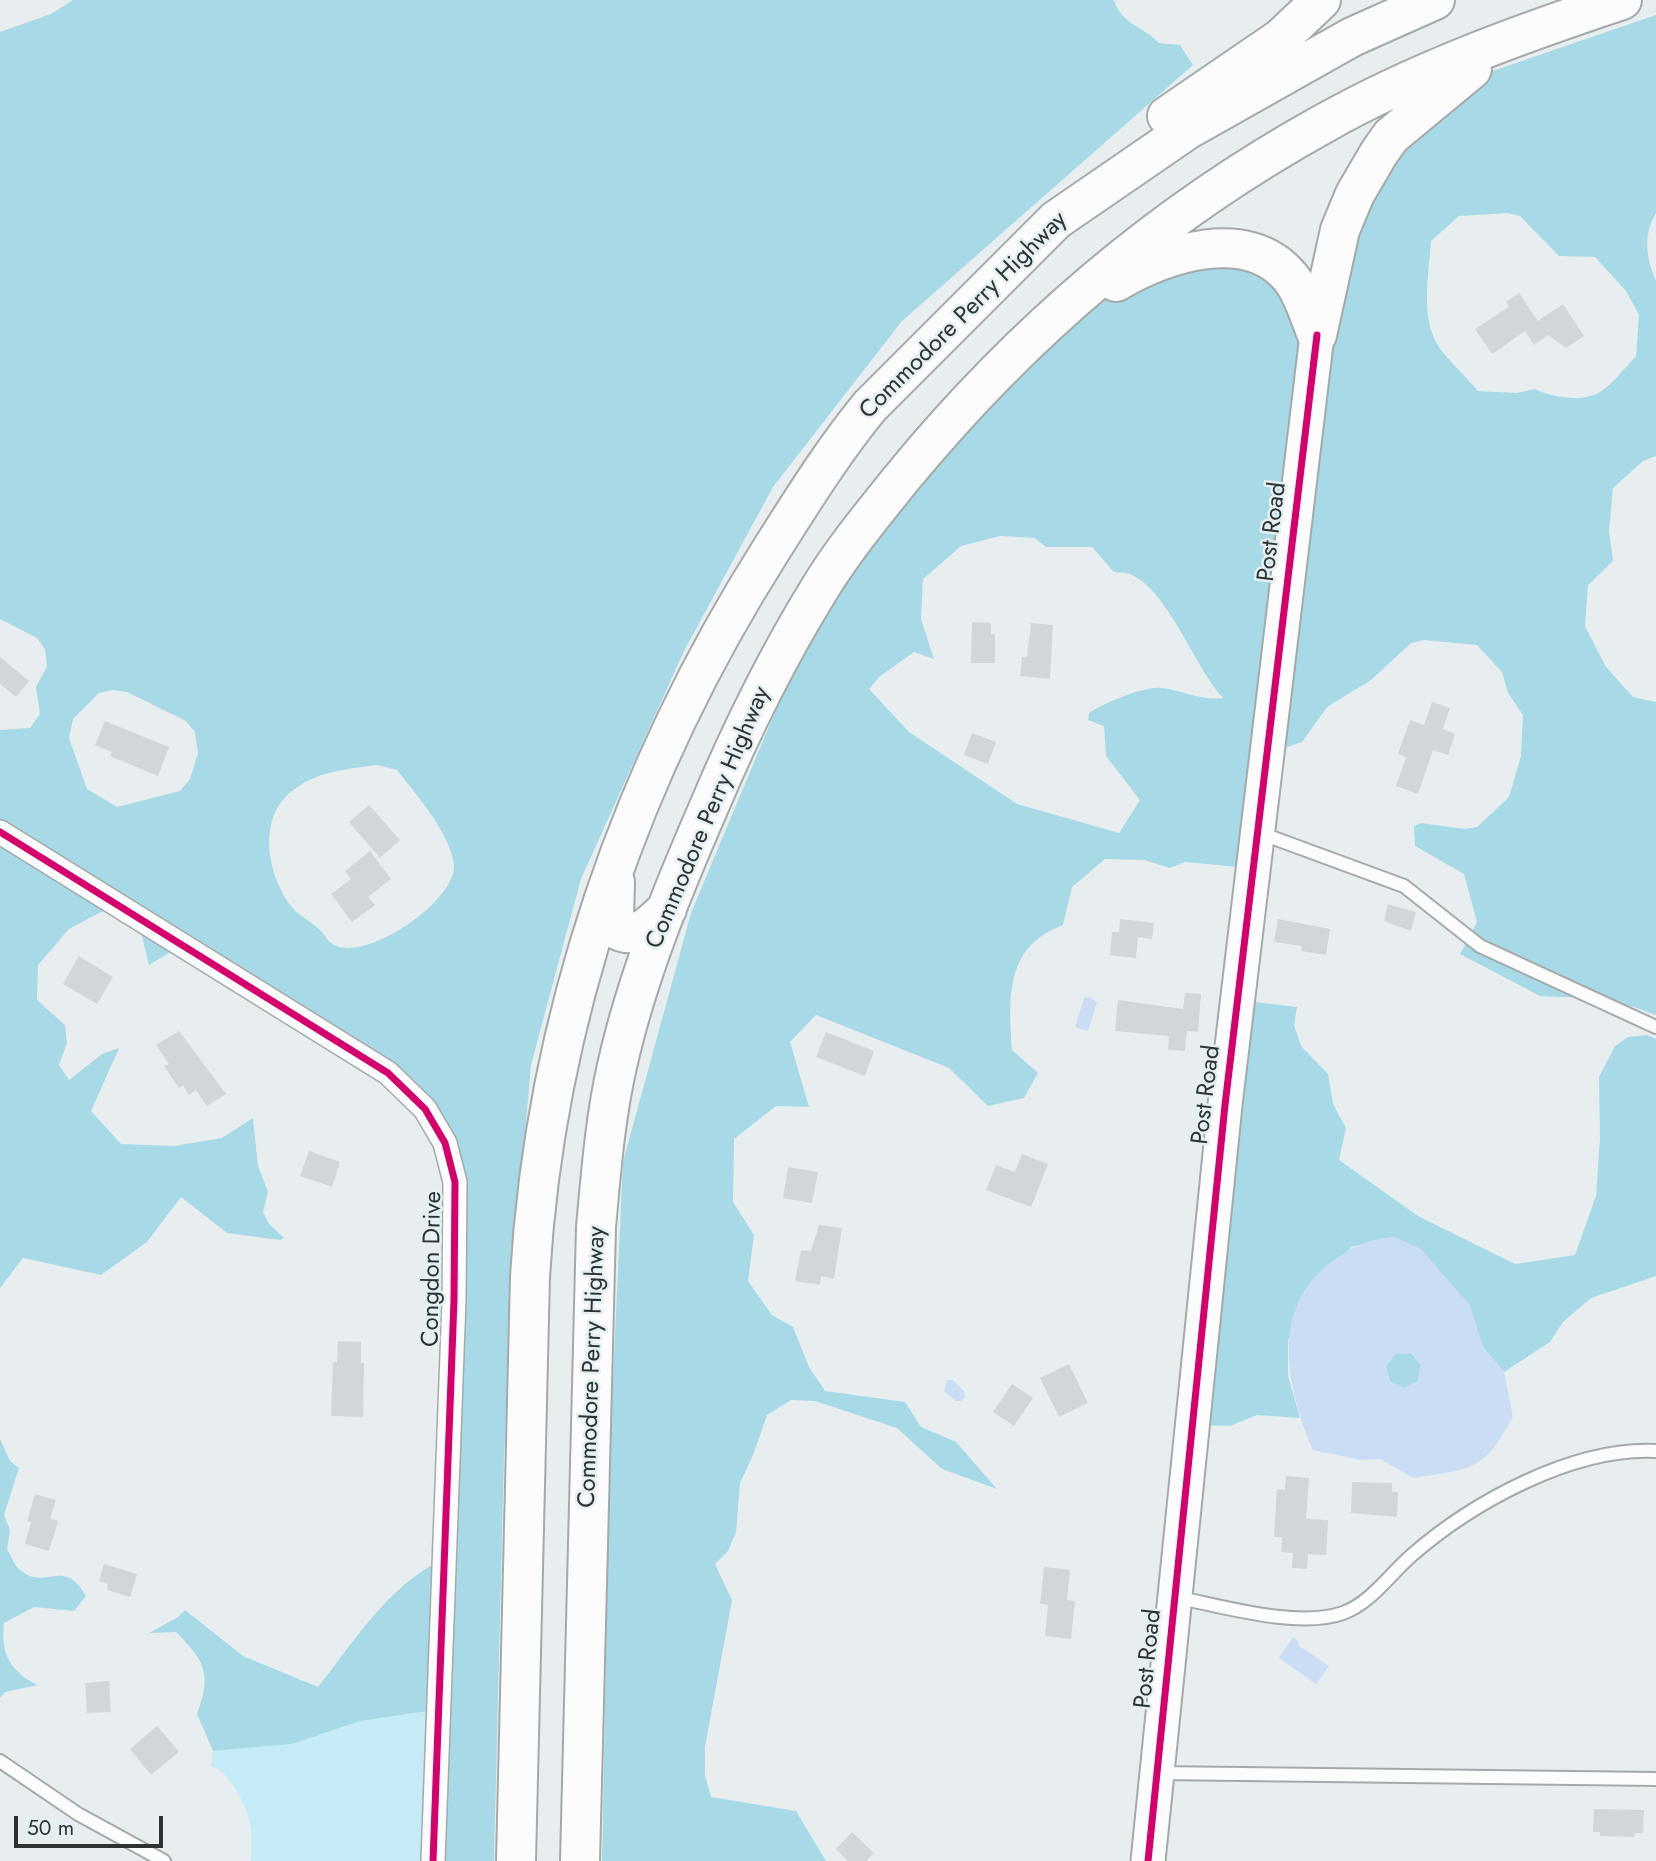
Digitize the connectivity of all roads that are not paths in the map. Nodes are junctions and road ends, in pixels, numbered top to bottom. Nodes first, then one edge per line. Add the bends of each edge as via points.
1 (1321, 0) edge
2 (1435, 0) edge
3 (1622, 0) edge
4 (1530, 33) junction
5 (1056, 220) junction
6 (1340, 230) junction
7 (1265, 256) junction
8 (1317, 335) junction
9 (1018, 349) junction
10 (0, 832) edge
11 (1258, 833) junction
12 (614, 869) junction
13 (667, 909) junction
14 (584, 963) junction
15 (642, 977) junction
16 (1656, 1027) edge
17 (1656, 1451) edge
18 (1175, 1597) junction
19 (0, 1761) edge
20 (1157, 1773) junction
21 (1656, 1779) edge
22 (164, 1861) edge
23 (433, 1861) edge
24 (516, 1861) edge
25 (580, 1861) edge
26 (1148, 1861) edge

1 - 5 highway via 1281,38 1168,115
2 - 5 highway, Commodore Perry Highway via 1352,37 1187,130
3 - 4 highway, Commodore Perry Highway
4 - 6 highway via 1480,63 1391,136 1355,194
4 - 9 highway, Commodore Perry Highway via 1457,60 1325,122 1246,170 1100,275
5 - 12 highway, Commodore Perry Highway via 870,406 828,461 699,670 658,756
6 - 7 highway via 1311,260 1291,263
6 - 8 highway
7 - 8 highway via 1292,278
7 - 9 highway via 1224,248 1201,250 1131,273
8 - 11 street, Post Road
9 - 13 highway, Commodore Perry Highway via 929,445 821,586 748,716
10 - 23 street, Congdon Drive via 388,1073 425,1109 445,1143 455,1182 454,1300
11 - 16 lane via 1404,886 1480,946
11 - 18 street, Post Road via 1222,1129
12 - 13 highway via 617,929 632,934 642,931
12 - 14 highway, Commodore Perry Highway
13 - 15 highway, Commodore Perry Highway
14 - 15 highway via 610,956 628,958
14 - 24 highway, Commodore Perry Highway via 550,1100 533,1230
15 - 25 highway, Commodore Perry Highway via 617,1067 596,1227
17 - 18 lane via 1622,1451 1570,1464 1485,1504 1445,1528 1345,1612 1315,1618 1282,1616
18 - 20 street, Post Road
19 - 22 lane via 78,1814
20 - 21 lane
20 - 26 street, Post Road

